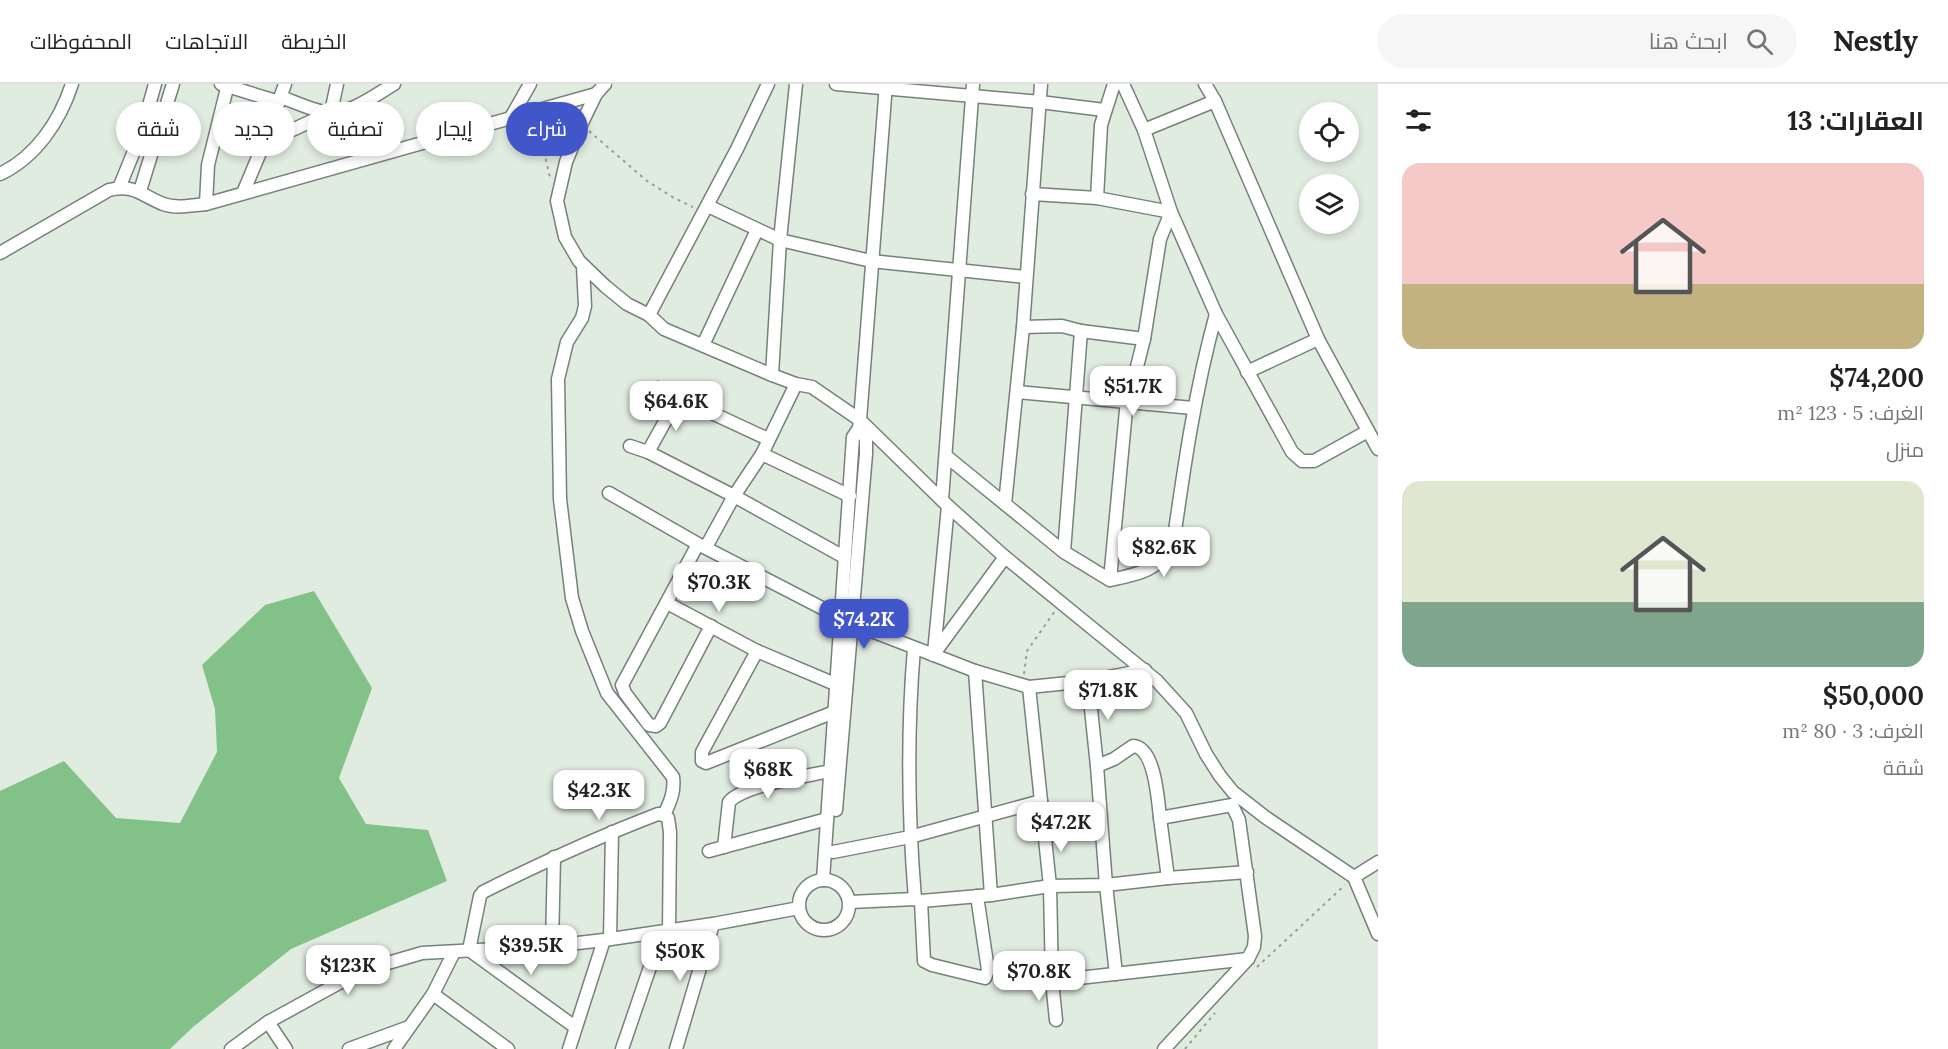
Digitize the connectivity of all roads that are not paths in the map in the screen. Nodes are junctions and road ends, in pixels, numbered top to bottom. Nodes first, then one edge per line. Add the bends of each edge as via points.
1 (72, 84) edge
2 (155, 84) edge
3 (173, 84) edge
4 (285, 84) edge
5 (337, 84) edge
6 (530, 84) edge
7 (605, 84) edge
8 (768, 84) edge
9 (796, 84) edge
10 (836, 84) edge
11 (1041, 84) edge
12 (1114, 84) edge
13 (1123, 84) edge
14 (1205, 84) edge
15 (225, 85) edge
16 (392, 85) edge
17 (885, 86) edge
18 (973, 90) edge
19 (596, 94) junction
20 (280, 99) junction
21 (1215, 101) junction
22 (279, 102) edge
23 (333, 102) edge
24 (362, 102) edge
25 (520, 102) edge
26 (567, 102) edge
27 (1040, 102) junction
28 (307, 107) edge
29 (1104, 110) junction
30 (506, 120) edge
31 (1144, 130) junction
32 (259, 156) edge
33 (0, 174) edge
34 (119, 188) junction
35 (140, 191) junction
36 (243, 193) junction
37 (1032, 194) junction
38 (1097, 198) junction
39 (206, 204) junction
40 (706, 209) junction
41 (1171, 212) junction
42 (756, 230) junction
43 (780, 240) junction
44 (0, 253) edge
45 (871, 261) junction
46 (583, 266) junction
47 (959, 270) junction
48 (1026, 277) junction
49 (1215, 314) junction
50 (650, 315) junction
51 (1023, 327) junction
52 (1081, 331) junction
53 (1144, 339) junction
54 (1318, 339) junction
55 (703, 345) junction
56 (1247, 372) junction
57 (772, 375) junction
58 (796, 384) junction
59 (658, 388) dead end
60 (1017, 392) junction
61 (1076, 397) junction
62 (678, 398) junction
63 (1128, 402) junction
64 (1193, 408) junction
65 (860, 424) junction
66 (1368, 430) junction
67 (768, 439) junction
68 (630, 446) dead end
69 (1378, 449) edge
70 (648, 452) junction
71 (762, 454) junction
72 (946, 456) junction
73 (609, 493) dead end
74 (734, 496) junction
75 (850, 496) junction
76 (945, 503) junction
77 (1005, 504) junction
78 (702, 546) junction
79 (1064, 552) junction
80 (844, 556) junction
81 (1005, 556) junction
82 (1110, 580) junction
83 (667, 603) junction
84 (846, 621) junction
85 (711, 626) junction
86 (914, 648) junction
87 (757, 651) junction
88 (933, 654) junction
89 (1145, 670) junction
90 (975, 671) junction
91 (1088, 681) junction
92 (835, 684) junction
93 (1024, 686) junction
94 (834, 712) junction
95 (1097, 766) junction
96 (835, 771) junction
97 (1233, 792) junction
98 (1041, 801) junction
99 (1232, 805) junction
100 (664, 815) junction
101 (985, 815) junction
102 (1160, 818) junction
103 (827, 819) junction
104 (612, 832) junction
105 (910, 837) junction
106 (723, 847) junction
107 (709, 851) dead end
108 (833, 852) junction
109 (554, 857) junction
110 (1378, 862) edge
111 (1247, 872) junction
112 (1354, 877) junction
113 (1168, 878) junction
114 (827, 880) junction
115 (1106, 885) junction
116 (1050, 886) junction
117 (991, 895) junction
118 (977, 896) junction
119 (918, 900) junction
120 (850, 902) junction
121 (799, 908) junction
122 (712, 924) junction
123 (665, 931) junction
124 (1378, 934) edge
125 (607, 940) junction
126 (552, 946) junction
127 (469, 950) junction
128 (454, 952) junction
129 (1248, 959) junction
130 (1116, 974) junction
131 (1052, 981) junction
132 (433, 994) junction
133 (1056, 1020) dead end
134 (268, 1022) junction
135 (409, 1027) junction
136 (575, 1027) junction
137 (231, 1049) edge
138 (286, 1049) edge
139 (349, 1049) edge
140 (394, 1049) edge
141 (508, 1049) edge
142 (569, 1049) edge
143 (622, 1049) edge
144 (676, 1049) edge
145 (1164, 1049) edge

1 - 33 street via 57,120 43,140
2 - 34 street via 141,134
3 - 35 street
4 - 20 street
5 - 23 street
6 - 25 street
7 - 19 street
8 - 40 street
9 - 43 street
10 - 17 street
11 - 27 street
12 - 29 street
13 - 31 street
14 - 21 street
15 - 20 street
15 - 39 street via 208,165
16 - 24 street
17 - 18 street
17 - 45 street
18 - 27 street
18 - 47 street
19 - 26 street
19 - 46 street via 566,162 557,201 565,237
20 - 22 street
20 - 28 street
21 - 31 street
21 - 54 street
27 - 29 street
27 - 37 street
29 - 38 street
30 - 36 street
31 - 41 street
32 - 36 street
34 - 35 street
34 - 44 street via 99,195
35 - 39 street via 177,207
36 - 39 street
37 - 38 street
37 - 48 street
38 - 41 street
40 - 42 street
40 - 50 street
41 - 49 street
41 - 53 street via 1160,239
42 - 43 street
42 - 55 street
43 - 45 street
43 - 57 street
45 - 47 street
45 - 65 street
46 - 50 street via 627,304
46 - 100 street via 585,306 567,342 558,379 560,499 572,598 607,693 672,777 672,799
47 - 48 street
47 - 72 street
48 - 51 street
49 - 56 street
49 - 64 street
50 - 55 street via 664,329
51 - 52 street via 1062,326
51 - 60 street
52 - 53 street
52 - 61 street
53 - 63 street
54 - 56 street
54 - 66 street
55 - 57 street
56 - 66 street via 1292,452 1302,461 1314,461
57 - 58 street
58 - 65 street via 812,387
58 - 67 street
59 - 62 street
60 - 61 street
60 - 77 street
61 - 63 street
61 - 79 street
62 - 67 street
62 - 70 street
63 - 64 street
63 - 82 street
64 - 82 street via 1173,545 1161,562 1150,569
65 - 75 street via 853,437
65 - 76 street
65 - 84 street via 866,454
66 - 69 street
67 - 71 street
68 - 70 street
70 - 74 street
71 - 74 street
71 - 75 street
72 - 76 street
72 - 77 street
73 - 78 street
74 - 78 street
74 - 80 street
75 - 80 street
76 - 81 street
76 - 88 street
77 - 79 street
78 - 83 street
78 - 84 street
79 - 82 street
80 - 84 street
81 - 88 street
81 - 89 street
83 - 85 street
83 - 85 street via 622,685 649,725 660,723
84 - 86 street
84 - 92 street
84 - 96 street
85 - 87 street
86 - 88 street
86 - 105 street via 909,707
87 - 92 street
87 - 94 street via 702,752 704,763
88 - 90 street
89 - 91 street
89 - 97 street via 1186,713 1206,754
90 - 93 street
90 - 101 street
91 - 93 street
91 - 95 street
92 - 94 street
93 - 98 street
94 - 96 street
95 - 102 street via 1133,746 1140,747 1152,768
95 - 115 street
96 - 103 street
96 - 106 street via 767,785 734,797 729,802
96 - 108 street
97 - 99 street
97 - 112 street
98 - 101 street
98 - 116 street
99 - 102 street
99 - 111 street via 1239,820
100 - 104 street
100 - 123 street via 670,832
101 - 105 street
101 - 117 street
102 - 113 street
103 - 106 street
103 - 114 street
104 - 109 street
104 - 125 street
105 - 108 street
105 - 119 street
106 - 107 street
108 - 114 street
109 - 126 street
109 - 127 street via 482,894
110 - 112 street
111 - 113 street
111 - 129 street via 1255,936
112 - 124 street
113 - 115 street
114 - 120 street via 841,885
114 - 121 street via 804,889
115 - 116 street
115 - 130 street
116 - 117 street
116 - 131 street
117 - 118 street
118 - 119 street
118 - 119 street via 988,965 985,978 924,961
119 - 120 street
120 - 121 street via 845,921 827,931 808,926
121 - 122 street
122 - 123 street
122 - 144 street
123 - 125 street
123 - 143 street
125 - 126 street
125 - 136 street
126 - 127 street
127 - 128 street
127 - 136 street
128 - 132 street
128 - 134 street via 422,953 388,963 339,983
129 - 130 street
129 - 145 street
130 - 131 street
131 - 133 street
132 - 135 street
132 - 141 street
134 - 137 street
134 - 138 street
135 - 139 street
135 - 140 street
136 - 142 street

